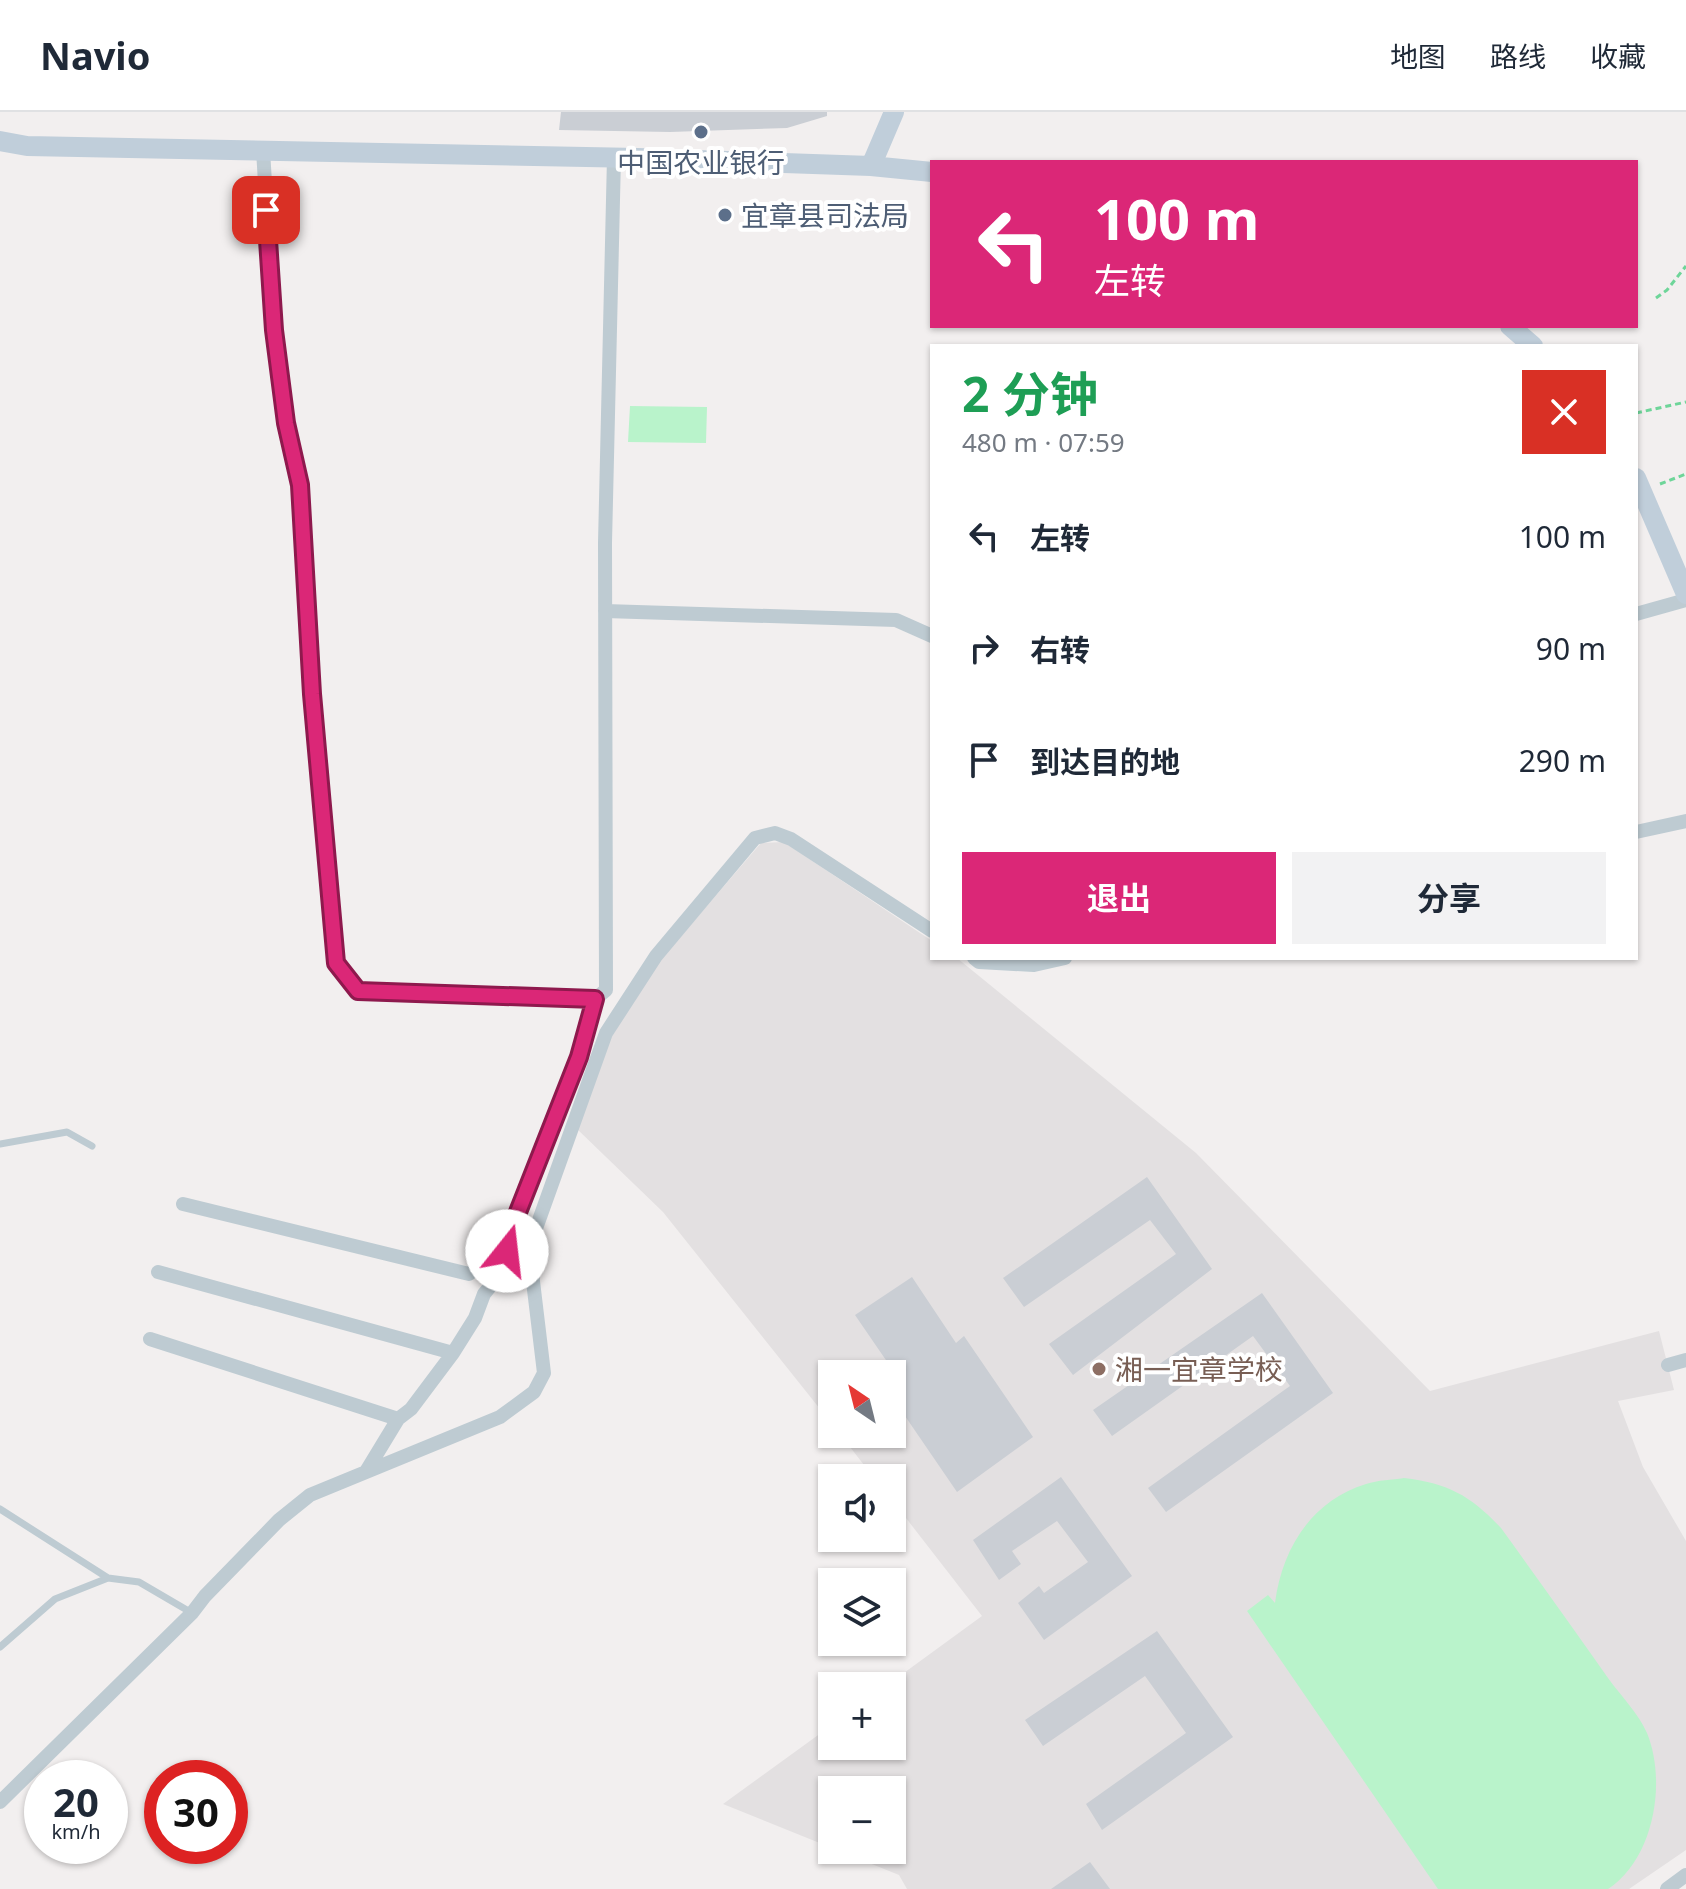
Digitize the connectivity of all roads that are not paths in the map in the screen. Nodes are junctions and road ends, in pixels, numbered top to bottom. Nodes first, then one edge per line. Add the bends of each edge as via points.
1 (894, 112) edge
2 (0, 141) edge
3 (263, 150) junction
4 (614, 157) junction
5 (871, 166) junction
6 (930, 172) edge
7 (1512, 328) edge
8 (1531, 344) edge
9 (1639, 485) edge
10 (1686, 597) edge
11 (605, 611) junction
12 (1638, 613) edge
13 (930, 635) edge
14 (1686, 821) edge
15 (1638, 832) edge
16 (930, 930) edge
17 (976, 960) edge
18 (1034, 962) edge
19 (595, 999) junction
20 (0, 1144) edge
21 (92, 1146) dead end
22 (183, 1204) dead end
23 (514, 1229) junction
24 (158, 1272) dead end
25 (150, 1339) dead end
26 (453, 1353) junction
27 (1686, 1360) edge
28 (1668, 1365) dead end
29 (398, 1419) junction
30 (367, 1470) junction
31 (0, 1509) edge
32 (108, 1578) junction
33 (192, 1613) junction
34 (0, 1647) edge
35 (0, 1802) edge
36 (1686, 1875) edge
37 (1667, 1889) edge

1 - 5 main road
2 - 3 main road via 27,146
3 - 4 main road
3 - 19 street via 274,330 300,485 336,963 358,991
4 - 5 main road
4 - 11 street
5 - 6 main road
7 - 8 main road
9 - 10 main road
10 - 12 street
11 - 13 street via 896,620
11 - 19 street via 606,990
14 - 15 street
16 - 30 street via 791,839 775,833 755,838 656,956 606,1033 529,1248 544,1373 534,1392 500,1417
17 - 18 street
19 - 23 street via 579,1057
20 - 21 lane via 67,1132
22 - 23 street via 469,1274 494,1255
23 - 26 street via 501,1273
24 - 26 street
25 - 29 street
26 - 29 street
27 - 28 street
29 - 30 street
30 - 33 street via 310,1495 279,1520
31 - 32 lane
32 - 33 lane via 139,1582
32 - 34 lane via 55,1599
33 - 35 street
36 - 37 street

